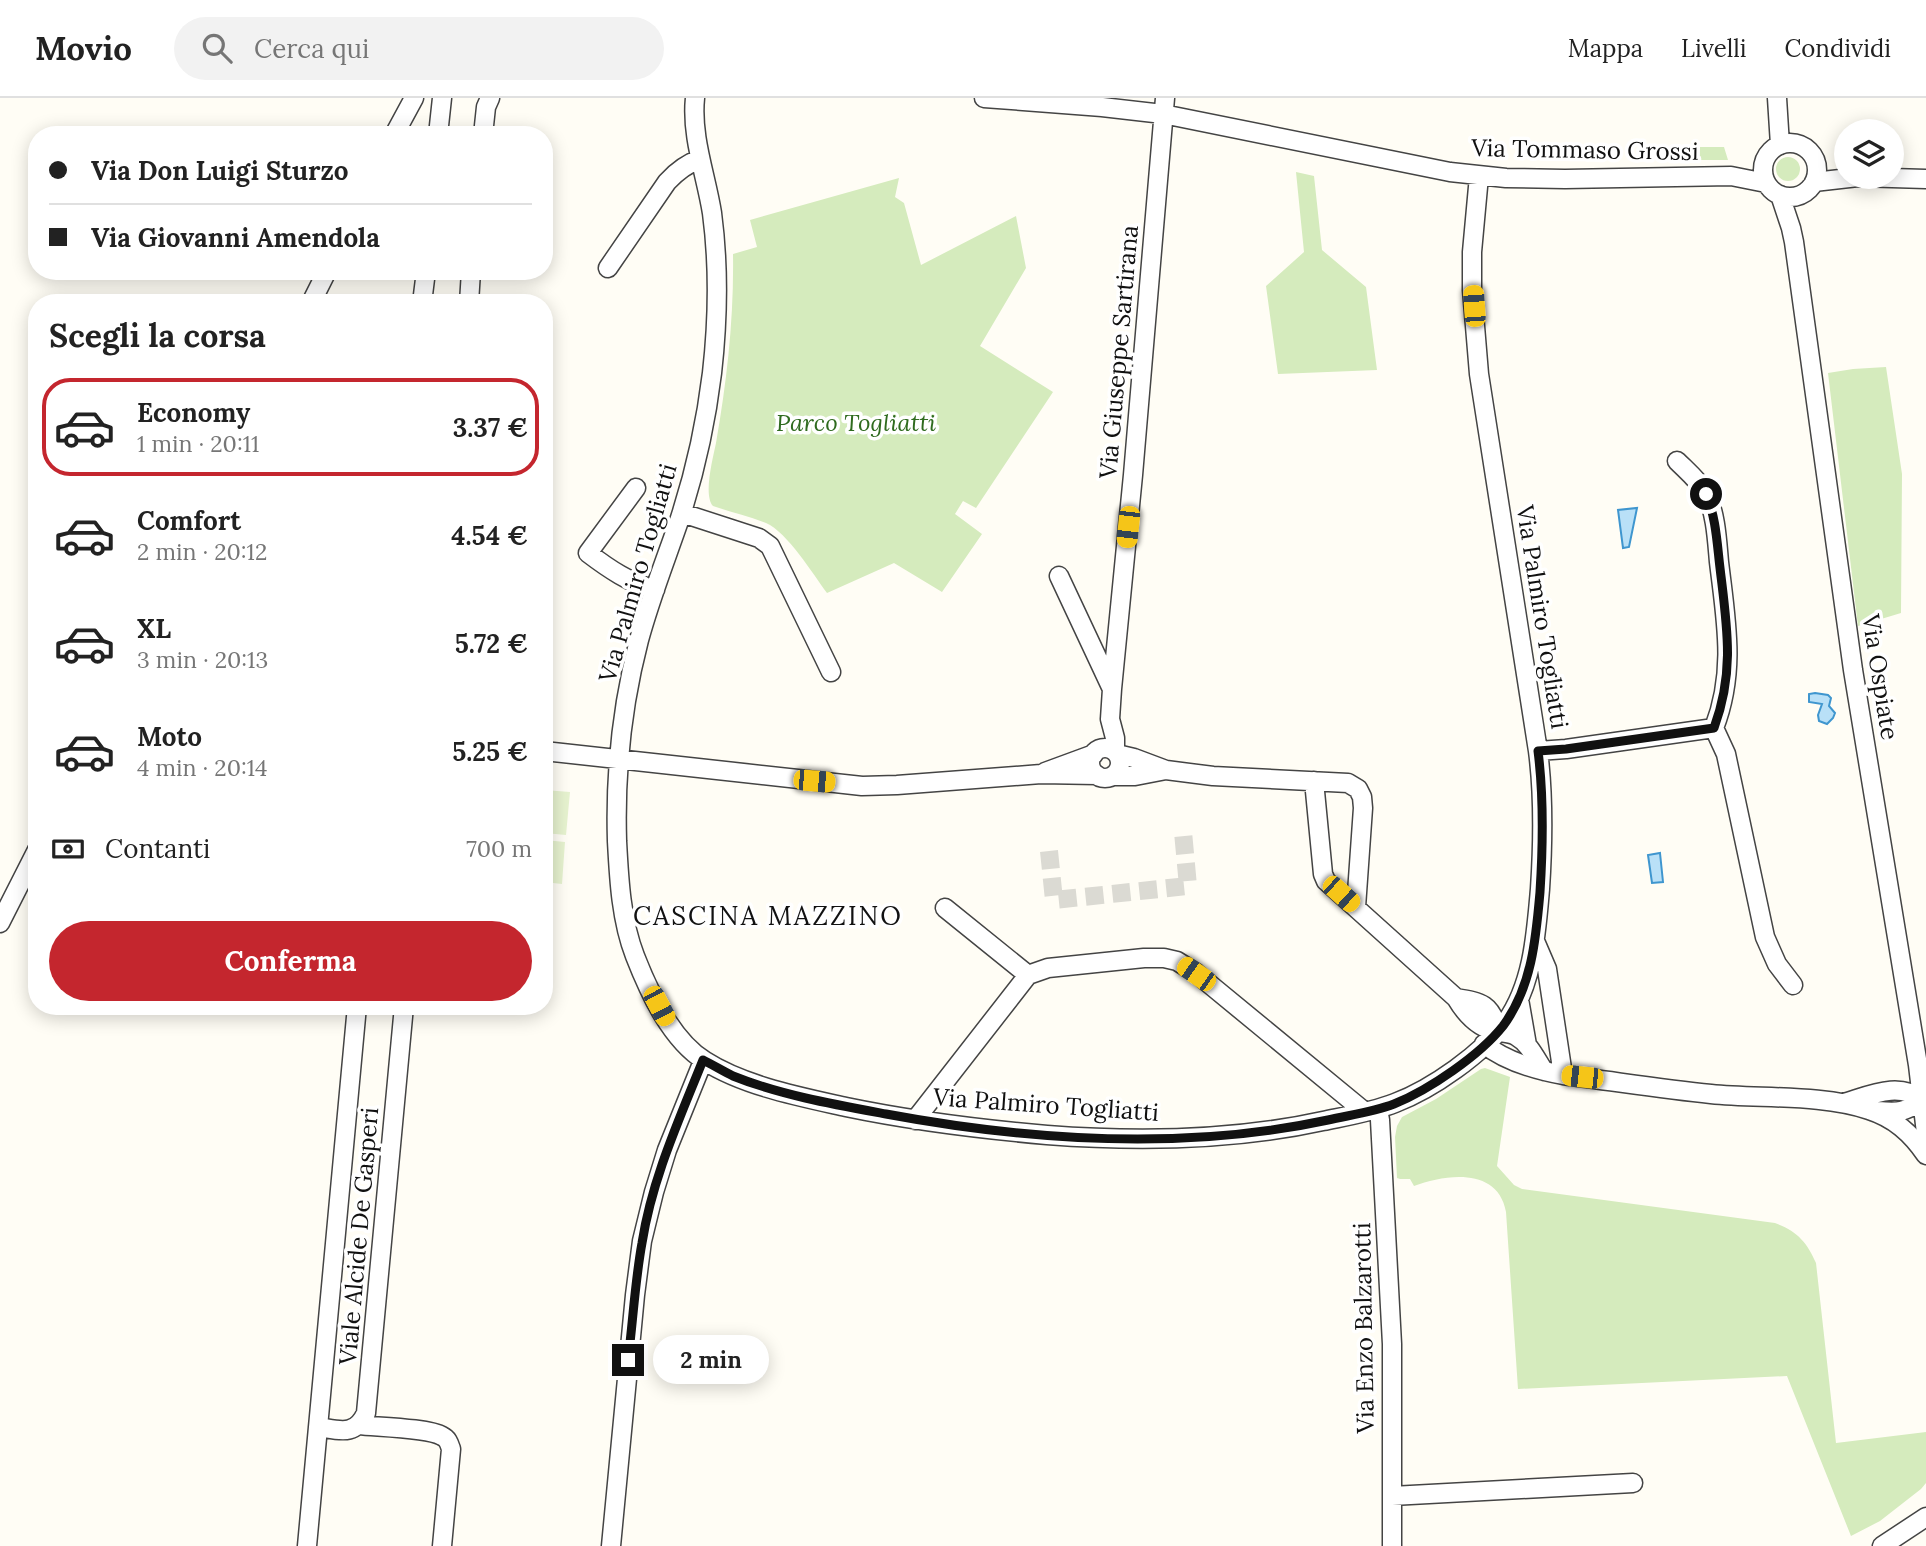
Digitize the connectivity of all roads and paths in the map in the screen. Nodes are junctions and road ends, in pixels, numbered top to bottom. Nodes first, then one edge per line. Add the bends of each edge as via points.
1 (414, 98) edge
2 (442, 98) edge
3 (490, 98) edge
4 (695, 98) edge
5 (984, 98) edge
6 (1777, 98) edge
7 (1164, 106) edge
8 (399, 126) edge
9 (439, 126) edge
10 (484, 126) edge
11 (1780, 145) junction
12 (700, 159) junction
13 (1764, 164) junction
14 (1815, 174) junction
15 (1834, 174) edge
16 (1834, 175) edge
17 (1479, 176) junction
18 (1731, 176) junction
19 (1904, 178) edge
20 (1926, 179) edge
21 (1766, 183) junction
22 (1787, 196) junction
23 (608, 268) dead end
24 (1677, 461) dead end
25 (636, 488) dead end
26 (682, 513) junction
27 (1059, 576) dead end
28 (655, 590) junction
29 (831, 672) dead end
30 (1112, 689) junction
31 (1714, 728) junction
32 (1538, 751) junction
33 (553, 752) edge
34 (1106, 753) junction
35 (619, 759) junction
36 (1166, 770) junction
37 (1041, 774) junction
38 (1105, 776) junction
39 (1314, 781) junction
40 (28, 868) edge
41 (1356, 907) junction
42 (945, 908) dead end
43 (0, 923) edge
44 (1535, 941) junction
45 (1028, 975) junction
46 (1793, 985) dead end
47 (1456, 998) junction
48 (1519, 999) junction
49 (1466, 1014) junction
50 (356, 1015) edge
51 (403, 1015) edge
52 (1498, 1032) junction
53 (1484, 1044) junction
54 (1527, 1045) junction
55 (1469, 1057) junction
56 (703, 1060) junction
57 (1544, 1071) junction
58 (1563, 1075) junction
59 (1922, 1101) junction
60 (1844, 1102) junction
61 (1372, 1110) junction
62 (1871, 1111) junction
63 (915, 1120) junction
64 (1926, 1133) edge
65 (1926, 1155) edge
66 (359, 1425) junction
67 (318, 1427) junction
68 (1633, 1483) dead end
69 (1392, 1496) junction
70 (1926, 1517) edge
71 (307, 1546) edge
72 (442, 1546) edge
73 (611, 1546) edge
74 (1392, 1546) edge
75 (1882, 1546) edge

1 - 8 street
2 - 9 street
3 - 10 street
4 - 12 street, Via Palmiro Togliatti via 693,123
5 - 7 street, Via Tommaso Grossi via 1113,108
6 - 11 street
7 - 17 street, Via Tommaso Grossi
7 - 30 street, Via Giuseppe Sartirana
11 - 13 street via 1767,155
11 - 14 street via 1803,146 1812,155
12 - 23 street via 675,172
12 - 26 street, Via Palmiro Togliatti via 716,242 716,319 706,411
13 - 18 street, Via Tommaso Grossi
13 - 21 street
14 - 15 street
14 - 16 street
14 - 22 street via 1807,191
17 - 18 street, Via Tommaso Grossi
17 - 32 street, Via Palmiro Togliatti via 1472,252 1479,366
18 - 21 street, Via Tommaso Grossi
19 - 20 street
21 - 22 street
22 - 59 street, Via Ospiate via 1853,670
24 - 31 street via 1706,494 1713,513 1729,651 1726,688
25 - 28 street via 588,553 609,569
26 - 28 street, Via Palmiro Togliatti
26 - 29 street via 760,538 770,546
27 - 30 street
28 - 35 street, Via Palmiro Togliatti via 632,673
30 - 34 street, Via Giuseppe Sartirana
31 - 32 street
31 - 46 street via 1726,754 1765,937
32 - 44 street, Via Palmiro Togliatti via 1543,840
33 - 35 street
34 - 36 street
34 - 37 street
34 - 38 street, Via Giuseppe Sartirana via 1120,764
34 - 38 street via 1091,763 1091,768
35 - 37 street via 862,786
35 - 56 street, Via Palmiro Togliatti via 619,873 630,941 669,1024
36 - 38 street
36 - 39 street
37 - 38 street
39 - 41 street via 1323,874
39 - 41 street via 1348,783 1362,797
40 - 43 street
41 - 47 street
42 - 45 street
44 - 48 street, Via Palmiro Togliatti
44 - 58 street via 1547,969
45 - 61 street via 1048,968 1144,958 1177,961
45 - 63 street
47 - 49 street
47 - 52 street via 1483,1005
48 - 52 street, Via Palmiro Togliatti
48 - 54 street
49 - 52 street
49 - 55 street
50 - 67 street, Viale Alcide De Gasperi
51 - 66 street, Viale Alcide De Gasperi via 368,1402
52 - 53 street, Via Palmiro Togliatti
52 - 54 street via 1516,1036
53 - 55 street, Via Palmiro Togliatti
53 - 57 street
54 - 57 street
55 - 61 street, Via Palmiro Togliatti via 1435,1083
56 - 63 street, Via Palmiro Togliatti via 734,1076 788,1093
56 - 73 street via 667,1150 642,1241
57 - 58 street
58 - 60 street via 1711,1094
59 - 60 street via 1915,1094 1895,1090
59 - 62 street via 1906,1111
59 - 64 street, Via Ospiate
60 - 62 street
61 - 63 street, Via Palmiro Togliatti via 1285,1129 1163,1139 985,1130
61 - 69 street, Via Enzo Balzarotti via 1380,1120 1385,1195
62 - 65 street via 1903,1128
66 - 67 street via 346,1431
66 - 72 street via 435,1433 450,1443
67 - 71 street, Viale Alcide De Gasperi
68 - 69 street
69 - 74 street, Via Enzo Balzarotti
70 - 75 street

